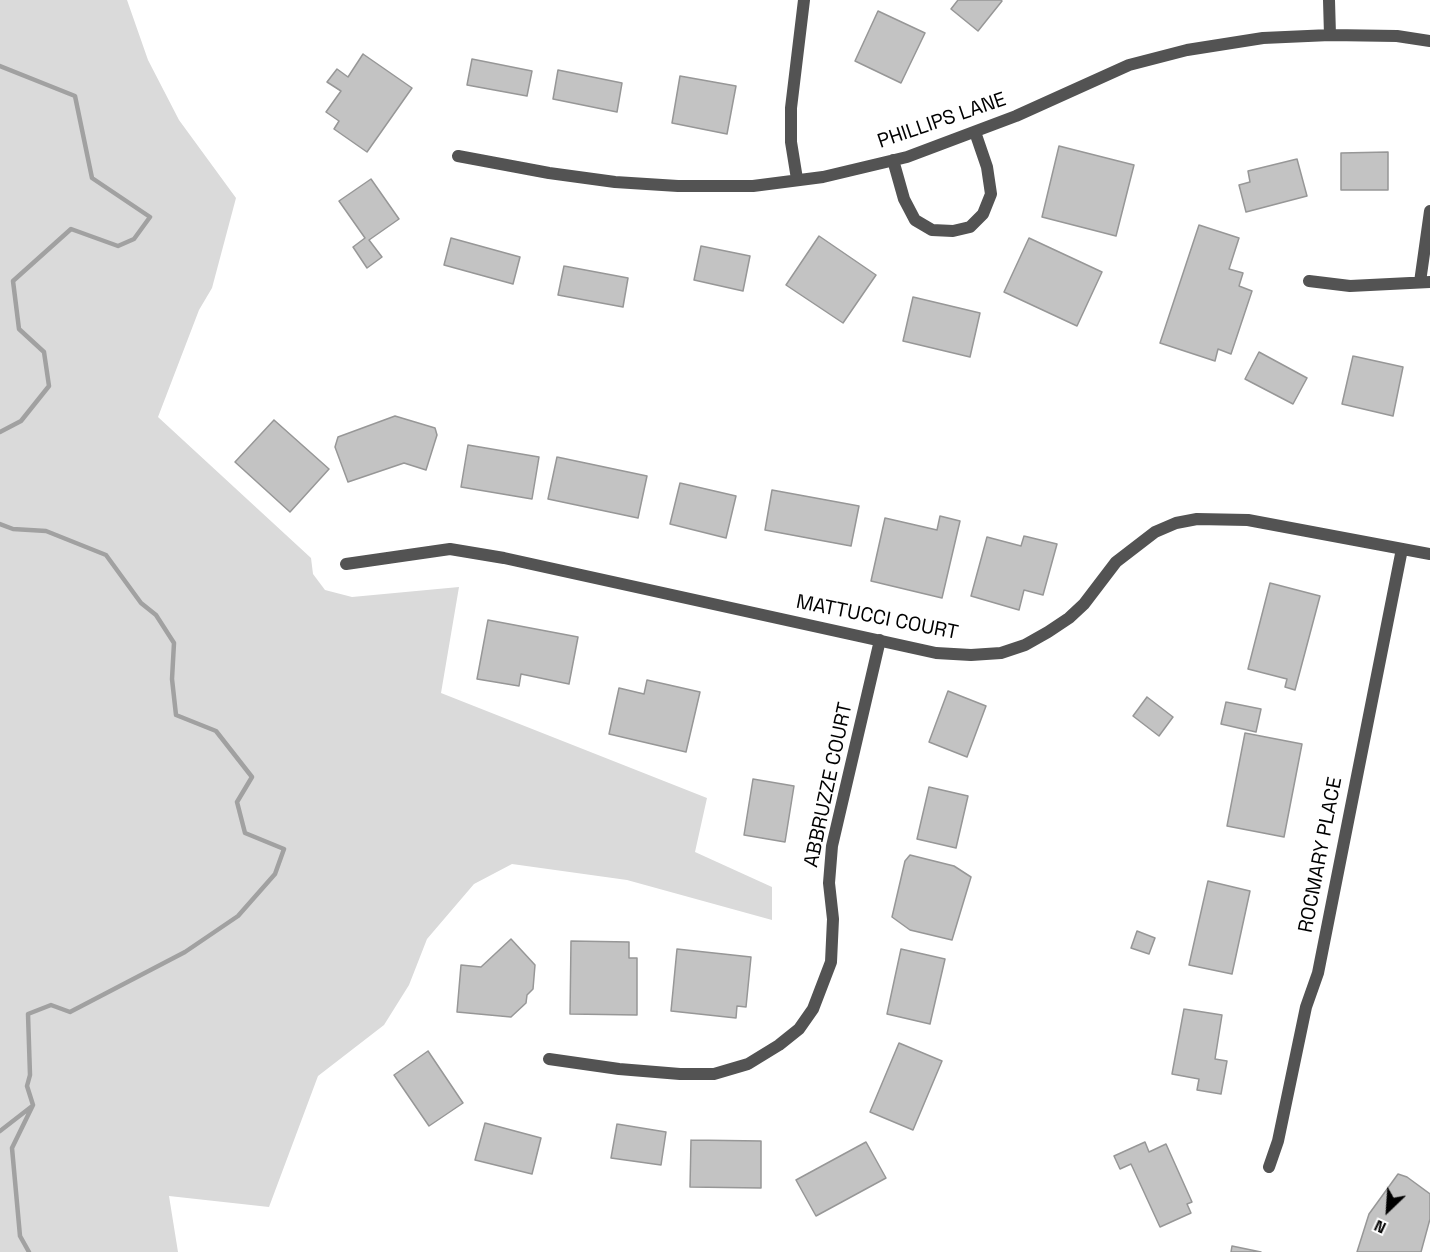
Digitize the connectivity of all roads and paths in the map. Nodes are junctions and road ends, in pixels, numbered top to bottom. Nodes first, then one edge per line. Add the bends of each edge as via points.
1 (804, 0) edge
2 (1329, 0) edge
3 (1330, 34) junction
4 (1430, 41) edge
5 (975, 132) junction
6 (458, 156) dead end
7 (894, 160) junction
8 (797, 179) junction
9 (1430, 211) edge
10 (1309, 281) dead end
11 (1425, 282) edge
12 (1402, 549) junction
13 (1430, 554) edge
14 (346, 564) dead end
15 (880, 640) junction
16 (549, 1059) dead end
17 (1269, 1167) dead end

1 - 8 street via 791,108
2 - 3 street
3 - 4 street, PHILLIPS LANE
3 - 5 street, PHILLIPS LANE via 1263,38 1187,50 1129,65 1017,117
5 - 7 street, PHILLIPS LANE
5 - 7 street via 991,194 983,214 970,227 932,230 915,220 904,199
6 - 8 street, PHILLIPS LANE via 615,182 753,186
7 - 8 street, PHILLIPS LANE via 823,177
9 - 11 street via 1425,231
10 - 11 street via 1350,286
12 - 13 street, MATTUCCI COURT
12 - 15 street, MATTUCCI COURT via 1248,520 1197,519 1165,528 1137,545 1116,562 1069,618 1025,645 1001,653 971,655 936,653
12 - 17 street, ROCMARY PLACE via 1318,973 1306,1007
14 - 15 street, MATTUCCI COURT via 450,549
15 - 16 street, ABBRUZZE COURT via 832,846 831,962 813,1009 799,1029 748,1064 714,1074 620,1069

